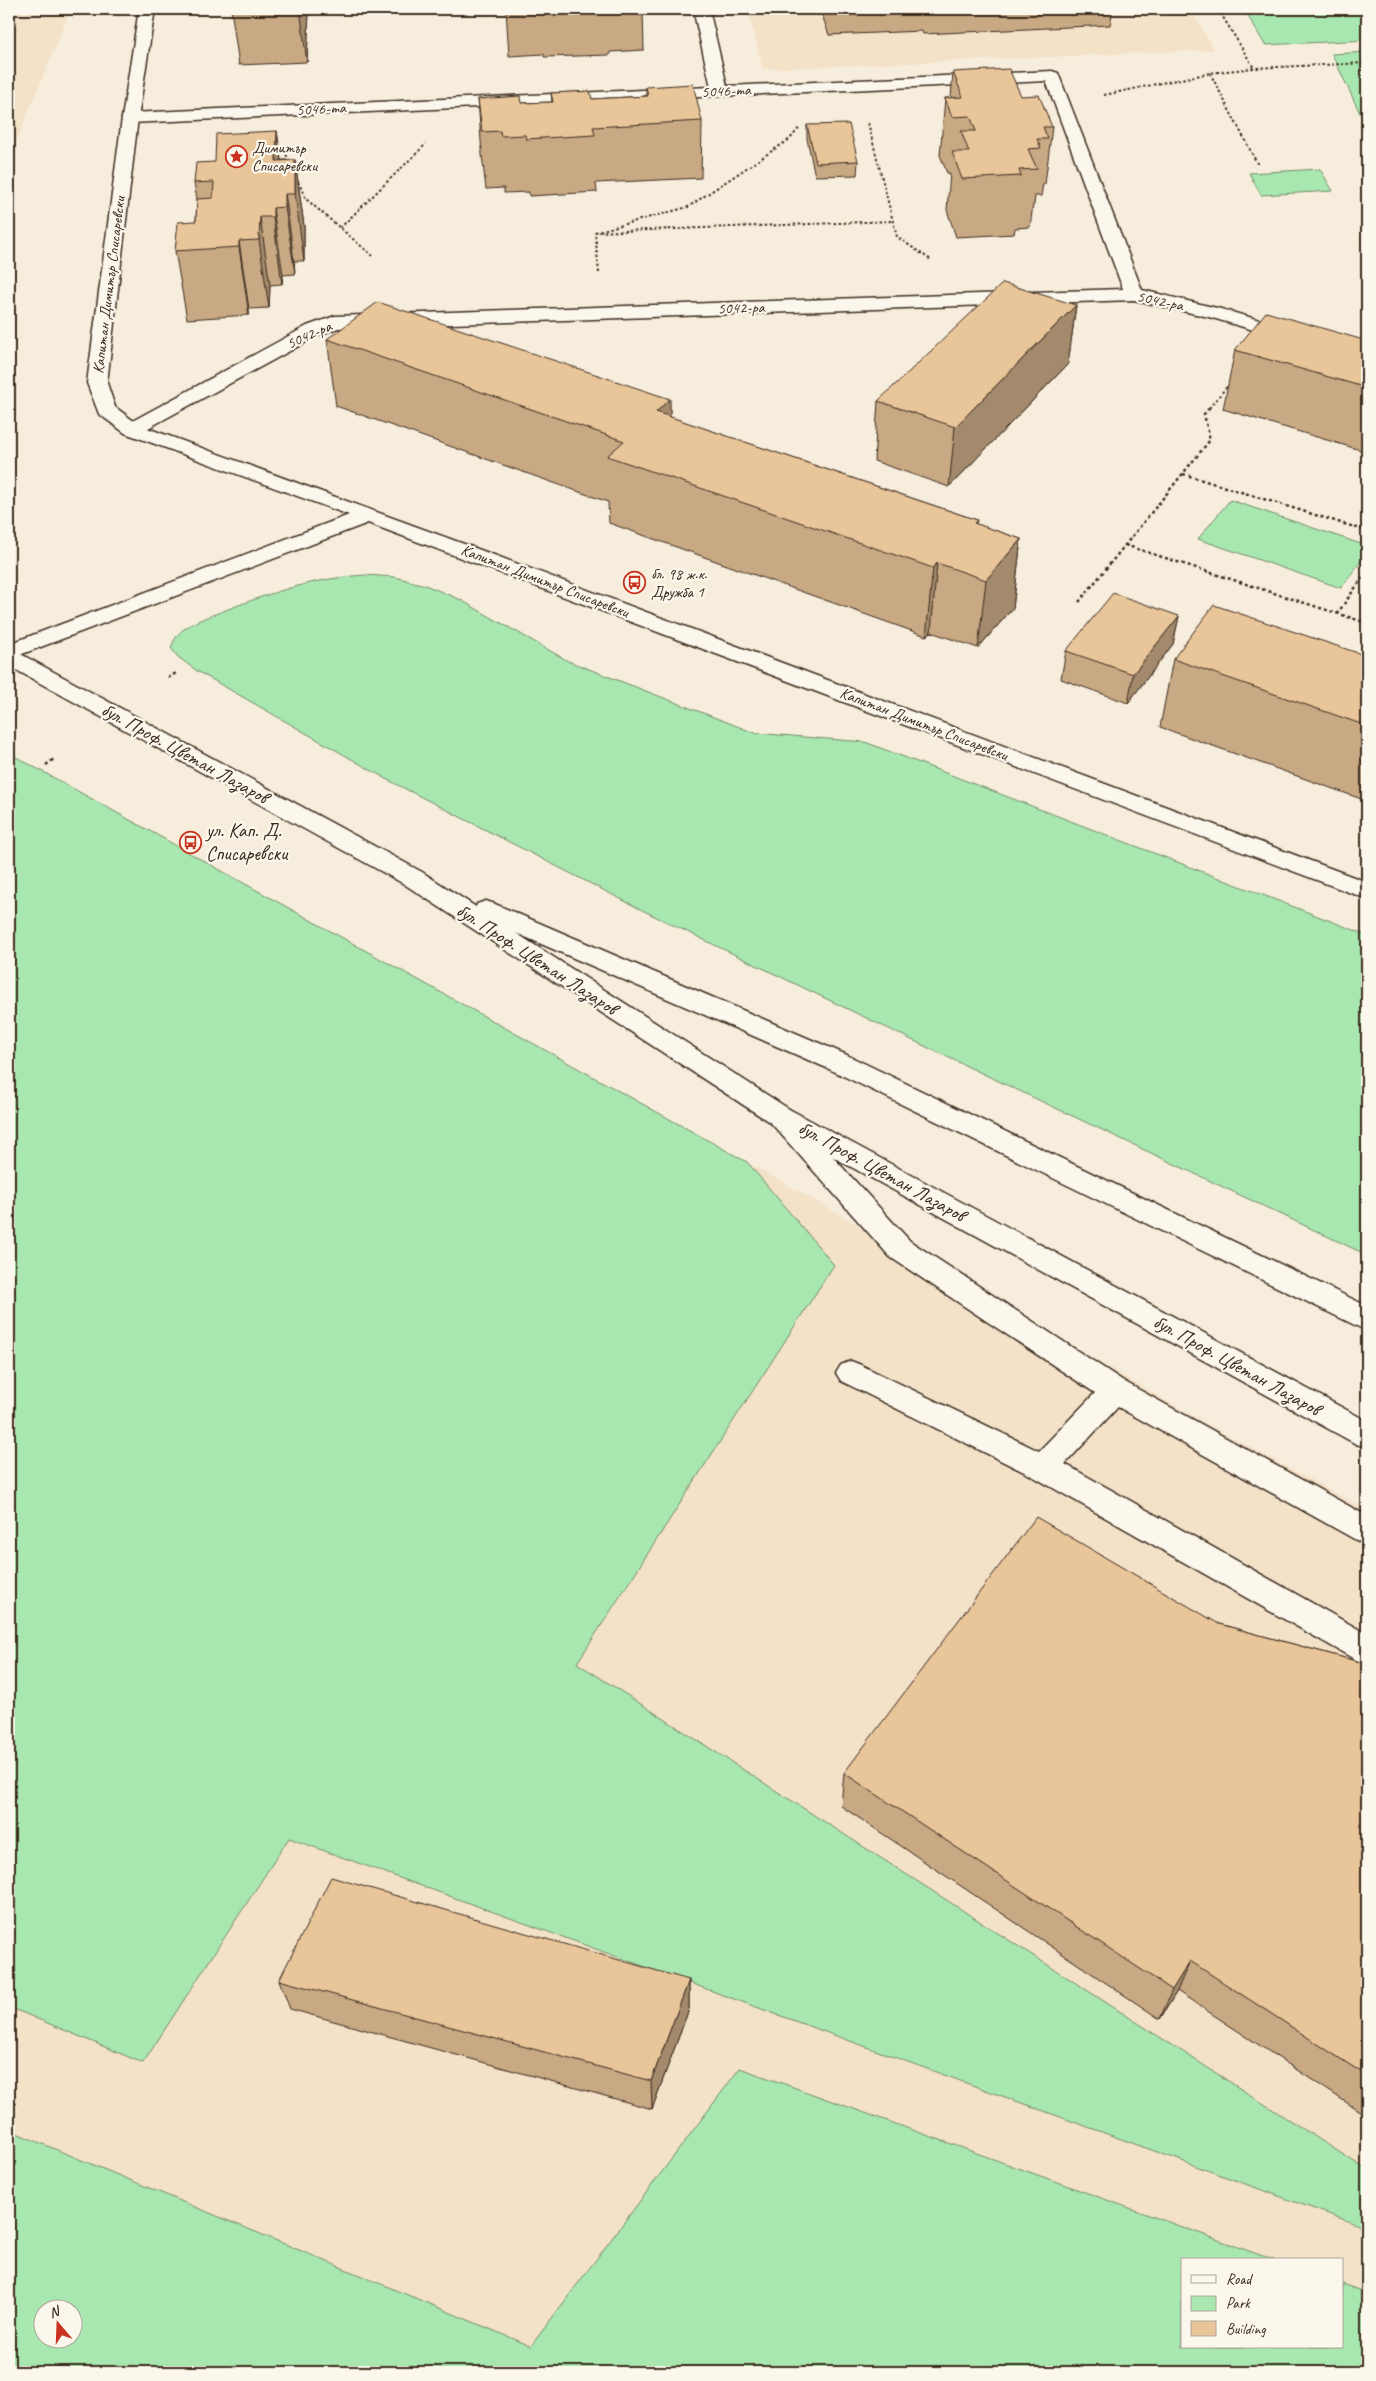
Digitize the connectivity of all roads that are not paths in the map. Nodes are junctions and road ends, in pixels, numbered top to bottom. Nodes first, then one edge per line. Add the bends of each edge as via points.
1 (147, 9) edge
2 (701, 9) edge
3 (720, 91) junction
4 (130, 118) junction
5 (1134, 294) junction
6 (1311, 341) edge
7 (132, 429) junction
8 (369, 515) junction
9 (9, 652) edge
10 (9, 658) edge
11 (413, 878) junction
12 (1367, 891) edge
13 (780, 1116) junction
14 (1367, 1319) edge
15 (851, 1373) dead end
16 (1115, 1391) junction
17 (1367, 1435) edge
18 (1043, 1467) junction
19 (1367, 1530) edge
20 (1367, 1650) edge

1 - 4 street, Капитан Димитър Списаревски
2 - 3 street
3 - 4 street, 5046-та
3 - 5 street, 5046-та via 1052,76
4 - 7 street, Капитан Димитър Списаревски via 97,383 106,410
5 - 6 street, 5042-ра
5 - 7 street, 5042-ра via 336,322 314,330
7 - 8 street, Капитан Димитър Списаревски
8 - 9 street
8 - 12 street, Капитан Димитър Списаревски
10 - 11 street, бул. Проф. Цветан Лазаров
11 - 13 street, бул. Проф. Цветан Лазаров
11 - 14 street, бул. Проф. Цветан Лазаров via 838,1062
13 - 16 street via 900,1249
13 - 17 street, бул. Проф. Цветан Лазаров
15 - 18 street
16 - 18 street
16 - 19 street
18 - 20 street

